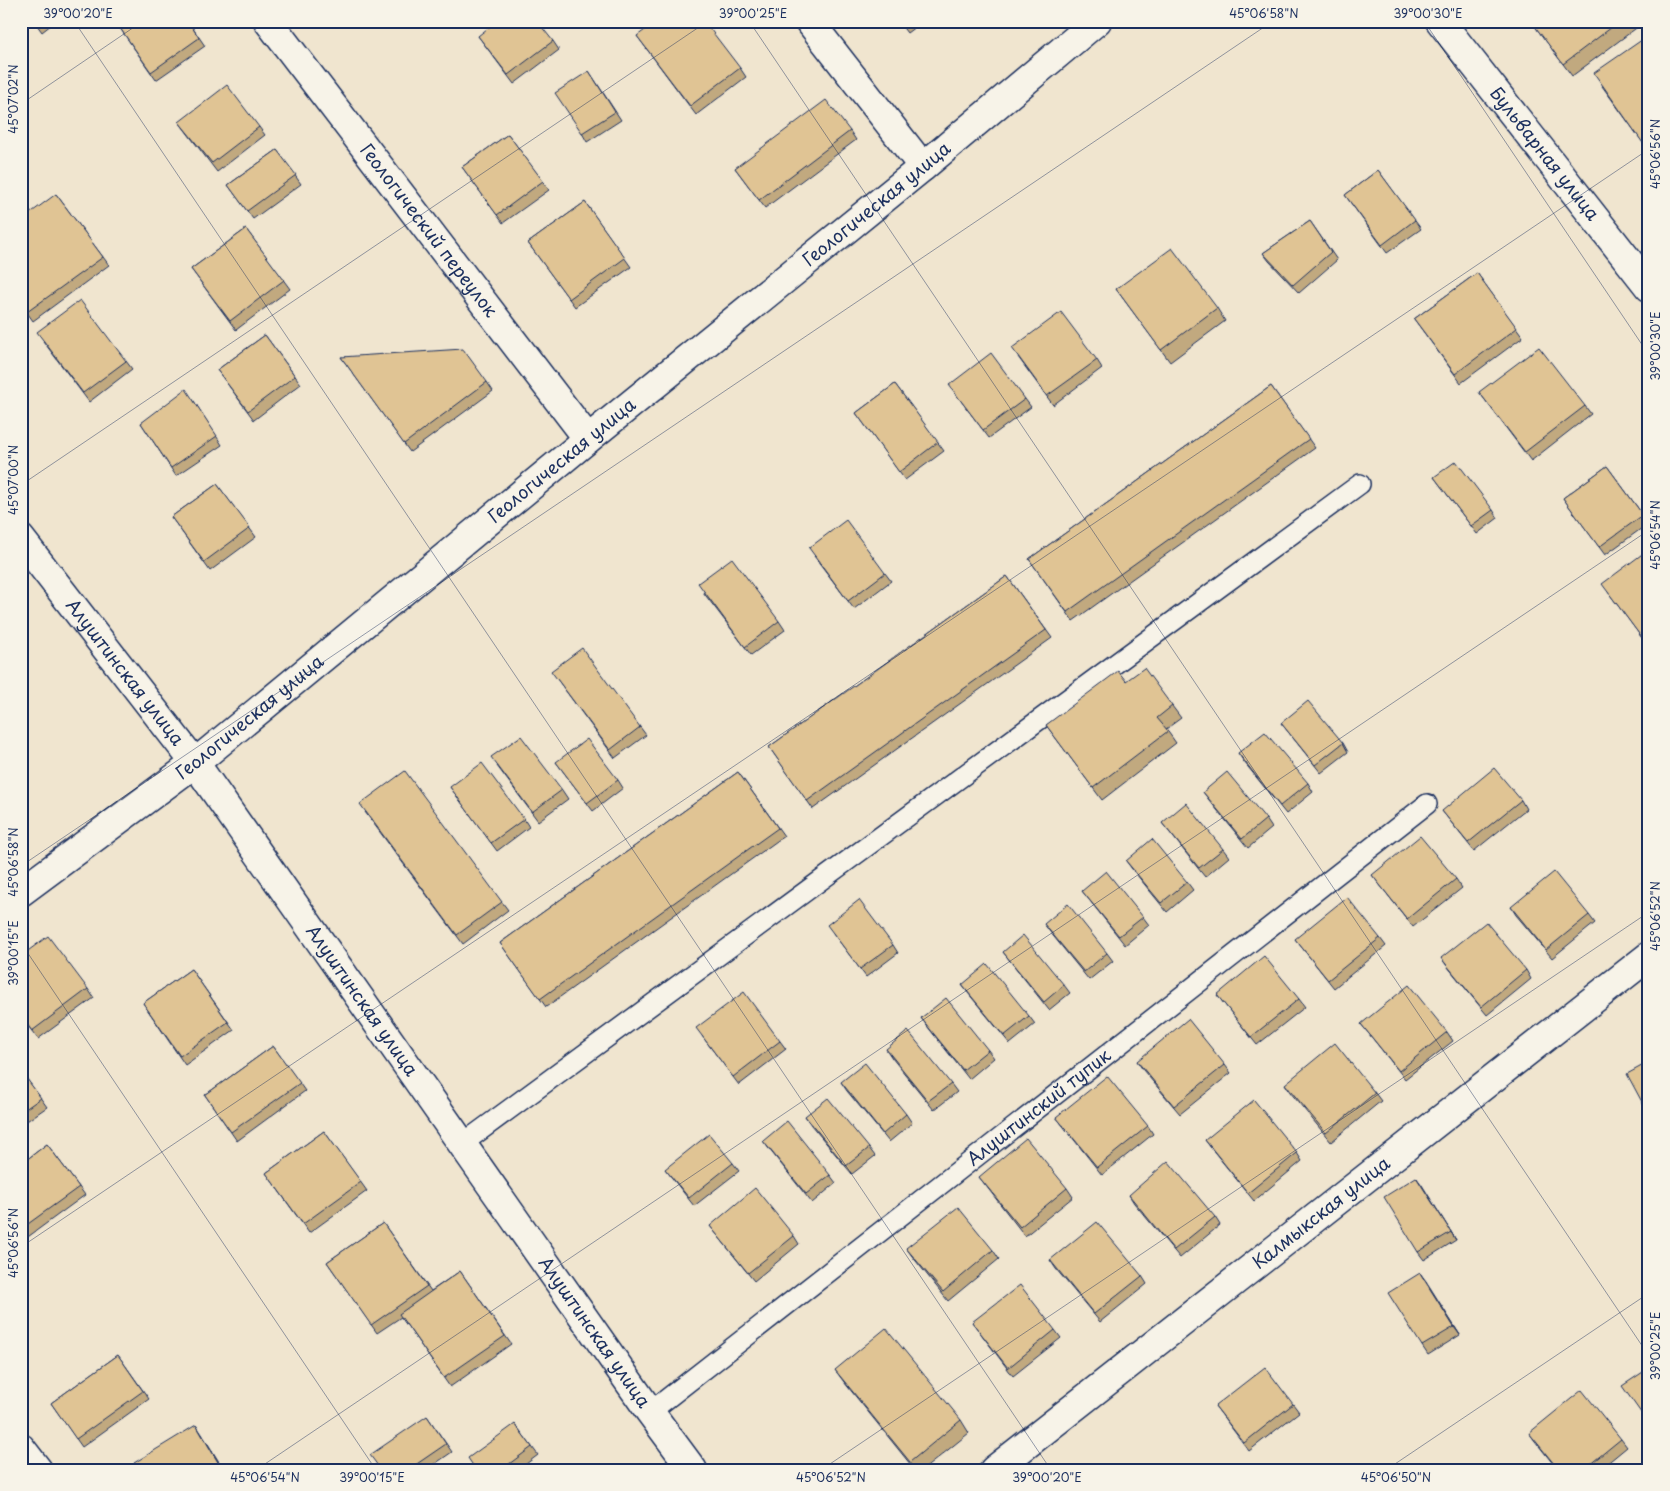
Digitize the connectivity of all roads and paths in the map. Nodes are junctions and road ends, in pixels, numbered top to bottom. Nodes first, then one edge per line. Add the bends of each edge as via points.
1 (268, 21) edge
2 (809, 21) edge
3 (1098, 21) edge
4 (1440, 21) edge
5 (924, 167) junction
6 (1649, 287) edge
7 (588, 439) junction
8 (1360, 484) dead end
9 (21, 539) edge
10 (194, 764) junction
11 (1427, 804) dead end
12 (21, 892) edge
13 (1649, 956) edge
14 (462, 1144) junction
15 (650, 1412) junction
16 (21, 1448) edge
17 (38, 1470) edge
18 (693, 1470) edge
19 (994, 1470) edge

1 - 7 street, Геологический переулок
2 - 5 street
3 - 5 street, Геологическая улица
4 - 6 street, Бульварная улица
5 - 7 street, Геологическая улица
7 - 10 street, Геологическая улица
8 - 14 lane
9 - 10 street, Алуштинская улица
10 - 12 street, Геологическая улица
10 - 14 street, Алуштинская улица
11 - 15 lane, Алуштинский тупик
13 - 19 street, Калмыкская улица
14 - 15 street, Алуштинская улица
15 - 18 street, Алуштинская улица
16 - 17 street

